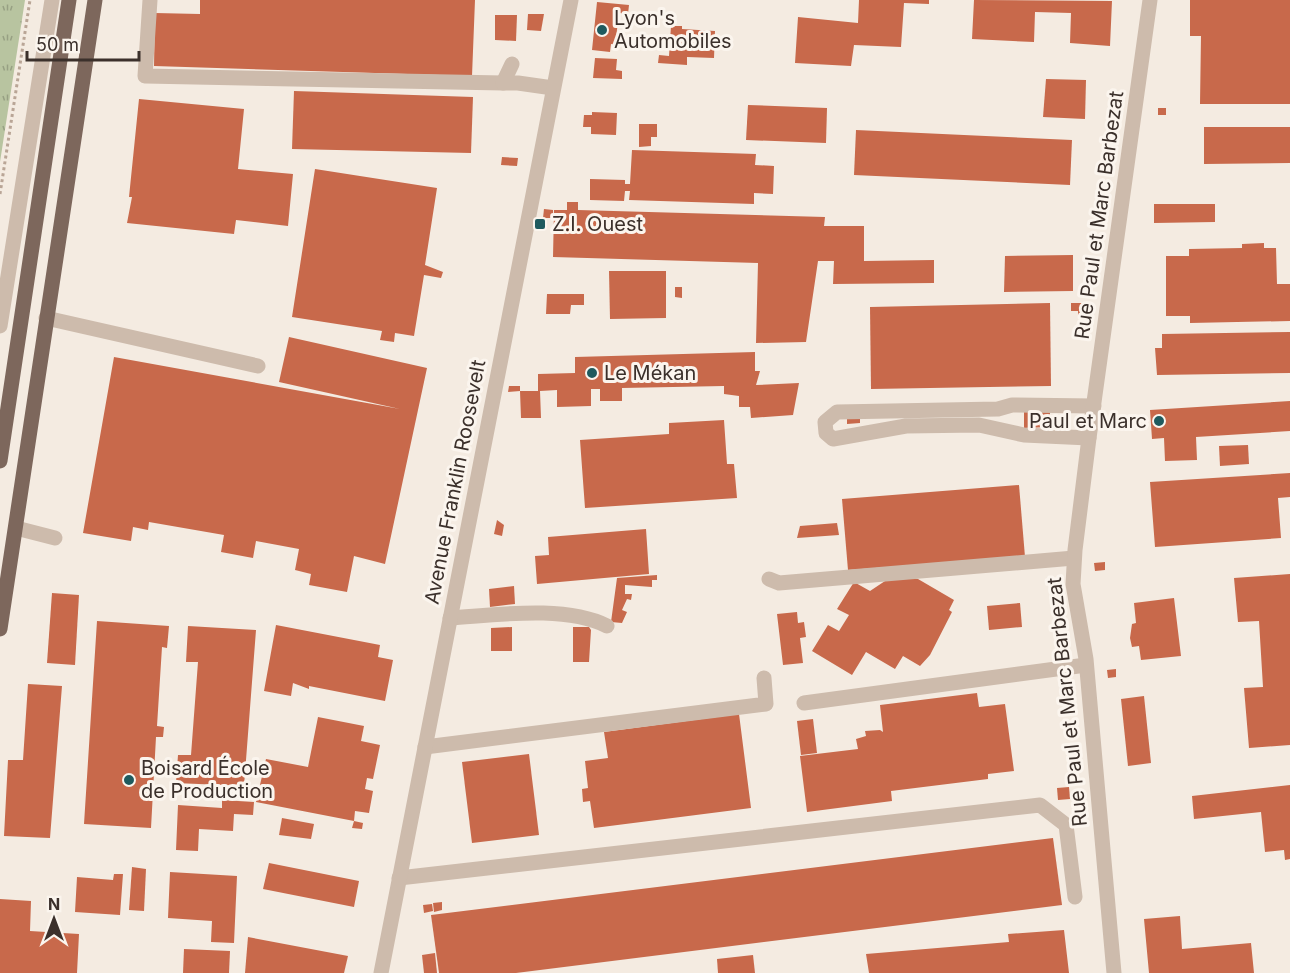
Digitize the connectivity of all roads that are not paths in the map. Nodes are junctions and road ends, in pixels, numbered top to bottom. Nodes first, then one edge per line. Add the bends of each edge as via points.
1 (52, 0) edge
2 (69, 0) edge
3 (95, 0) edge
4 (150, 0) edge
5 (570, 0) edge
6 (1150, 0) edge
7 (512, 64) dead end
8 (503, 83) junction
9 (553, 88) junction
10 (46, 318) junction
11 (0, 326) edge
12 (258, 366) dead end
13 (1094, 406) junction
14 (2, 431) edge
15 (1089, 438) junction
16 (0, 461) edge
17 (16, 528) junction
18 (55, 538) dead end
19 (1074, 558) junction
20 (769, 579) dead end
21 (450, 618) junction
22 (607, 626) dead end
23 (0, 628) edge
24 (1086, 665) junction
25 (764, 678) dead end
26 (804, 704) dead end
27 (425, 747) junction
28 (399, 878) junction
29 (1075, 897) dead end
30 (381, 973) edge
31 (1114, 973) edge

1 - 11 street
2 - 14 main road
3 - 10 main road
4 - 8 street via 145,76
5 - 9 street, Avenue Franklin Roosevelt
6 - 13 street, Rue Paul et Marc Barbezat
7 - 8 street
8 - 9 street
9 - 21 street, Avenue Franklin Roosevelt
10 - 12 street
10 - 17 main road
13 - 15 street, Rue Paul et Marc Barbezat
13 - 15 street via 837,412 825,422 826,432 833,440 906,426 979,425 1024,435
14 - 16 main road
15 - 19 street, Rue Paul et Marc Barbezat
17 - 18 street
17 - 23 main road
19 - 20 street via 779,583
19 - 24 street, Rue Paul et Marc Barbezat via 1074,594
21 - 22 street via 522,614 588,617
21 - 27 street, Avenue Franklin Roosevelt
24 - 26 street
24 - 31 street, Rue Paul et Marc Barbezat
25 - 27 street via 766,704
27 - 28 street, Avenue Franklin Roosevelt
28 - 29 street via 1040,805 1066,825
28 - 30 street, Avenue Franklin Roosevelt

